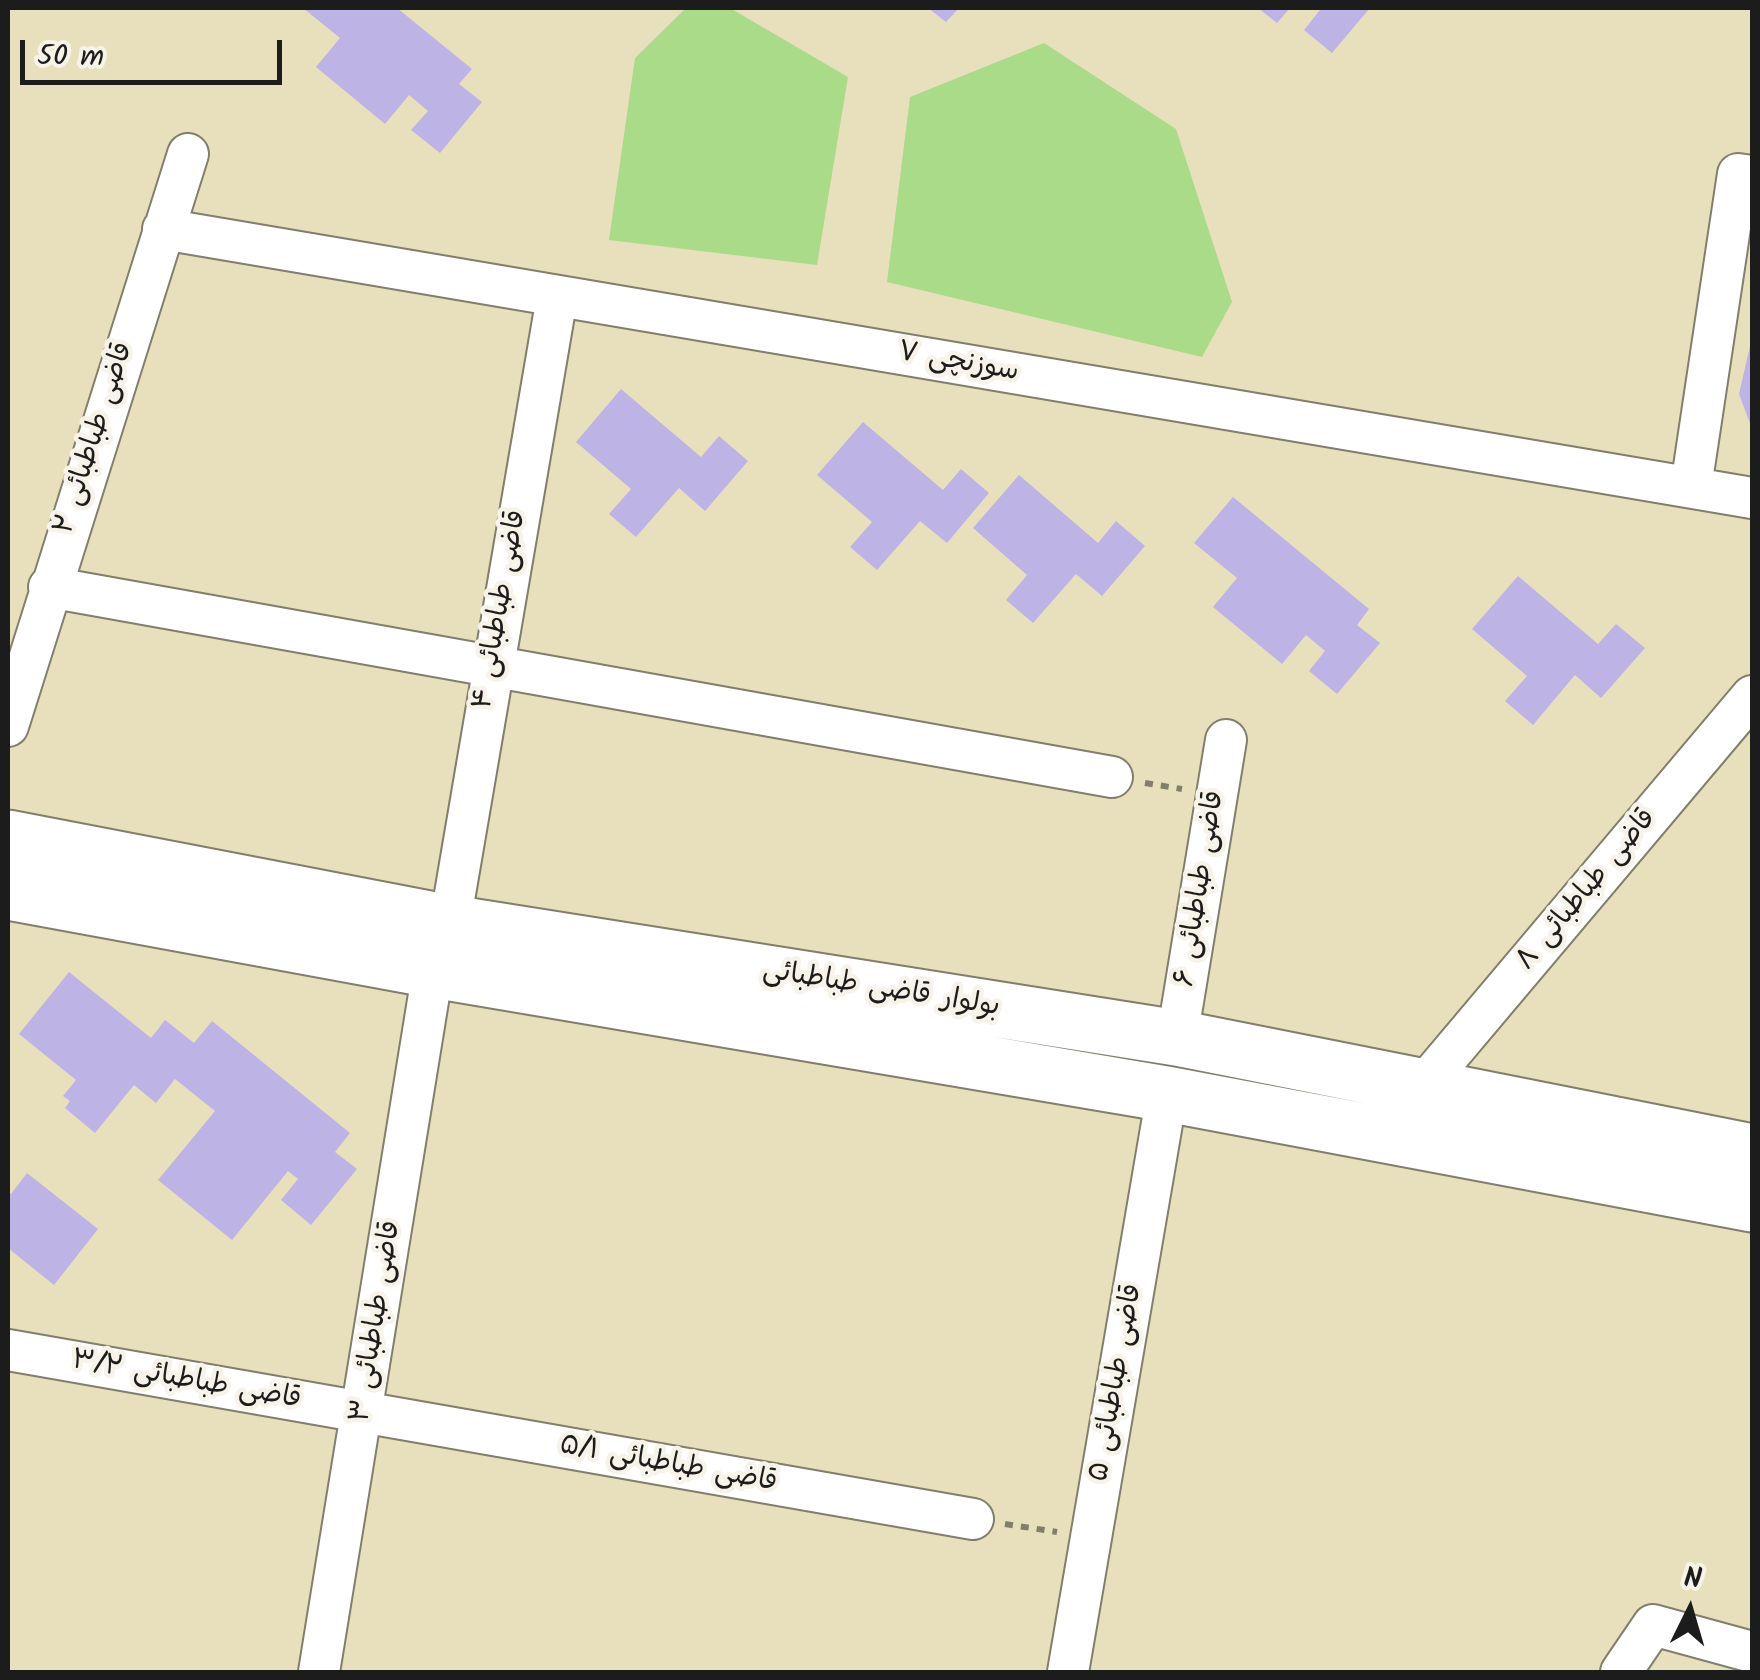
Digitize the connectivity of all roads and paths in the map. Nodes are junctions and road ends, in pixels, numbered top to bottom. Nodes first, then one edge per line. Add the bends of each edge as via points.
1 (188, 154) dead end
2 (1746, 175) edge
3 (164, 229) junction
4 (557, 297) junction
5 (1691, 487) junction
6 (1752, 498) edge
7 (49, 587) junction
8 (492, 667) junction
9 (1752, 696) edge
10 (8, 726) edge
11 (1226, 740) dead end
12 (1112, 777) joint
13 (1217, 795) junction
14 (8, 838) edge
15 (8, 892) edge
16 (441, 946) junction
17 (1177, 1038) junction
18 (1423, 1086) junction
19 (1167, 1094) junction
20 (1752, 1152) edge
21 (1752, 1204) edge
22 (8, 1350) edge
23 (364, 1413) junction
24 (973, 1519) joint
25 (1092, 1538) junction
26 (1752, 1652) edge
27 (320, 1672) edge
28 (1068, 1672) edge
29 (1622, 1672) edge

1 - 3 street, قاضی طباطبائی ۲
2 - 5 street
3 - 4 street, سوزنچی ۷
3 - 7 street, قاضی طباطبائی ۲
4 - 5 street, سوزنچی ۷
4 - 8 street, قاضی طباطبائی ۴
5 - 6 street, سوزنچی ۷
7 - 8 street
7 - 10 street, قاضی طباطبائی ۲
8 - 12 street
8 - 16 street, قاضی طباطبائی ۴
9 - 18 street, قاضی طباطبائی ۸
11 - 13 street, قاضی طباطبائی ۶
12 - 13 path
13 - 17 street, قاضی طباطبائی ۶
14 - 16 main road, بولوار قاضی طباطبائی
15 - 16 main road, بولوار قاضی طباطبائی
16 - 17 main road, بولوار قاضی طباطبائی
16 - 19 main road, بولوار قاضی طباطبائی
16 - 23 street, قاضی طباطبائی ۳
17 - 18 main road, بولوار قاضی طباطبائی
18 - 20 main road, بولوار قاضی طباطبائی
19 - 21 main road, بولوار قاضی طباطبائی
19 - 25 street, قاضی طباطبائی ۵
22 - 23 street, قاضی طباطبائی ۳/۲
23 - 24 street, قاضی طباطبائی ۵/۱
23 - 27 street, قاضی طباطبائی ۳
24 - 25 path
25 - 28 street, قاضی طباطبائی ۵
26 - 29 street via 1653,1625

